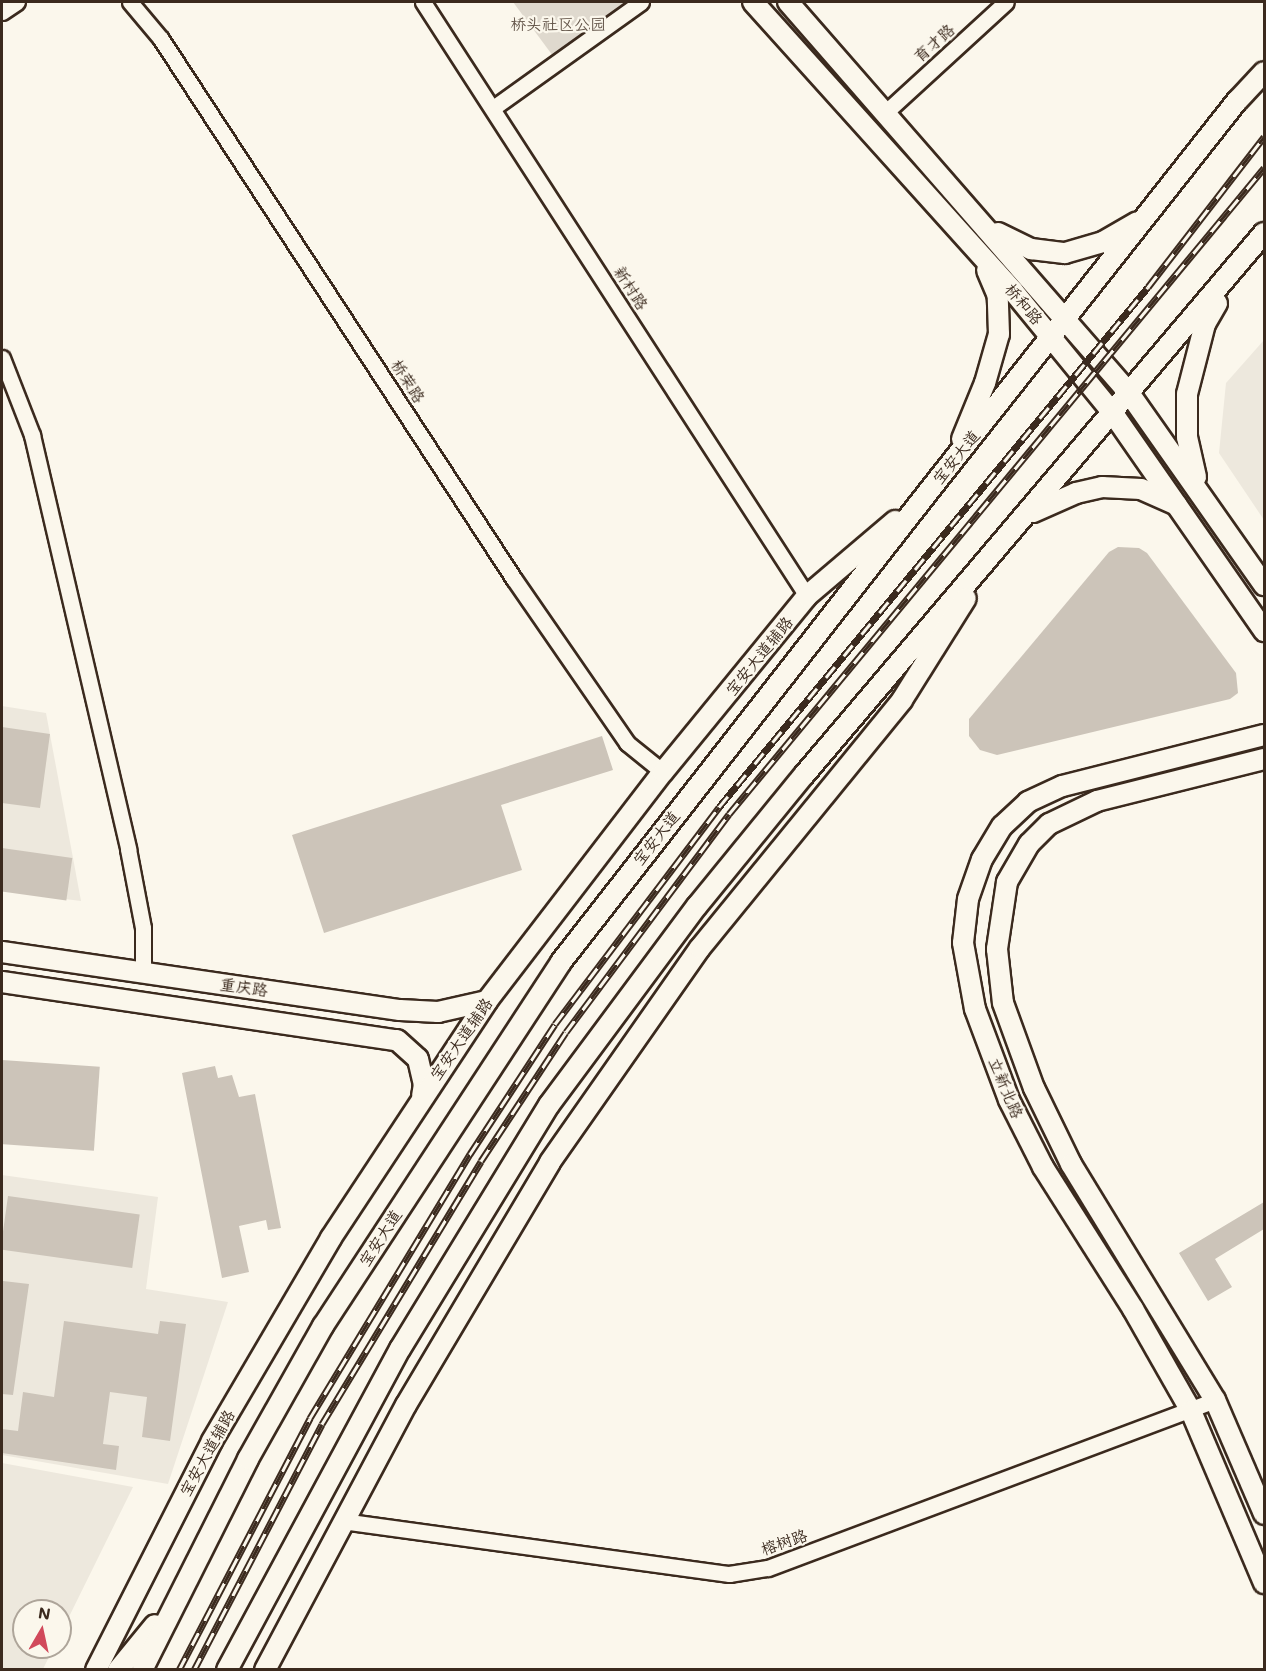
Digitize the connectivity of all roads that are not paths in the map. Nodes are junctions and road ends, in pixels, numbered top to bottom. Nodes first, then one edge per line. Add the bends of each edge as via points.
1 (17, 2) edge
2 (130, 2) edge
3 (423, 2) edge
4 (641, 2) edge
5 (753, 2) edge
6 (788, 2) edge
7 (1006, 2) edge
8 (2, 12) edge
9 (1264, 61) edge
10 (1264, 72) edge
11 (1238, 100) junction
12 (493, 108) junction
13 (887, 111) junction
14 (1150, 214) junction
15 (984, 223) junction
16 (1264, 233) edge
17 (971, 245) junction
18 (1244, 258) junction
19 (1067, 319) junction
20 (1052, 338) junction
21 (2, 358) edge
22 (1129, 393) junction
23 (1112, 412) junction
24 (954, 460) junction
25 (932, 487) junction
26 (1204, 496) junction
27 (1180, 507) junction
28 (1022, 518) junction
29 (996, 549) junction
30 (1264, 585) edge
31 (807, 597) junction
32 (1264, 631) edge
33 (1264, 735) edge
34 (1264, 759) edge
35 (663, 772) junction
36 (2, 952) edge
37 (143, 973) junction
38 (2, 982) edge
39 (271, 991) junction
40 (487, 1001) junction
41 (267, 1020) junction
42 (422, 1096) junction
43 (1215, 1400) junction
44 (1191, 1411) junction
45 (1264, 1514) edge
46 (342, 1521) junction
47 (1264, 1582) edge
48 (171, 1607) junction
49 (96, 1670) edge
50 (118, 1670) edge
51 (142, 1670) edge
52 (226, 1670) edge
53 (265, 1670) edge

1 - 8 street
2 - 35 street, 桥荣路 via 174,58 514,579 627,743
3 - 12 street, 新村路
4 - 12 street
5 - 17 main road, 桥和路
6 - 13 main road, 桥和路
7 - 13 street, 育才路
9 - 11 main road
10 - 11 main road, 宝安大道
11 - 14 main road, 宝安大道
12 - 31 street, 新村路
13 - 15 main road, 桥和路
14 - 15 main road via 1103,242 1065,253 1031,249
14 - 19 main road, 宝安大道
15 - 19 main road, 桥和路
16 - 18 main road
17 - 20 main road, 桥和路
17 - 24 main road via 992,279 1000,316 989,373
18 - 22 main road
18 - 26 main road via 1205,324 1190,375 1187,437
19 - 20 main road, 宝安大道
19 - 22 main road, 桥和路
20 - 23 main road, 桥和路
20 - 24 main road, 宝安大道
21 - 37 street via 32,435 128,849 143,928
22 - 23 main road
22 - 26 main road, 桥和路
23 - 27 main road, 桥和路
23 - 28 main road
24 - 25 main road, 宝安大道
25 - 31 main road, 宝安大道辅路
25 - 48 main road, 宝安大道 via 561,962 486,1071 323,1326
26 - 30 main road, 桥和路
27 - 28 main road via 1141,489 1102,487 1076,493
27 - 32 main road, 桥和路
28 - 29 main road
29 - 46 main road via 902,699 700,948 550,1162
29 - 52 main road via 697,906 549,1105 400,1349
31 - 35 main road, 宝安大道辅路
33 - 44 main road, 立新北路 via 1062,786 1028,801 1002,826 988,847 972,886 964,929 964,954 975,1009 1009,1100 1042,1167 1133,1309
34 - 43 main road, 立新北路 via 1097,801 1059,817 1038,833 1020,856 1007,882 998,926 998,978 1003,1004 1034,1088 1071,1164
35 - 40 main road, 宝安大道辅路
36 - 37 main road, 重庆路
37 - 39 main road, 重庆路
38 - 41 main road, 重庆路
39 - 40 main road, 重庆路 via 418,1012 459,1009
39 - 41 main road
40 - 42 main road, 宝安大道辅路
41 - 42 main road, 重庆路 via 397,1040 418,1059 424,1084
42 - 49 main road, 宝安大道辅路 via 330,1238 212,1441
43 - 44 street, 榕树路
43 - 45 main road, 立新北路
44 - 46 street, 榕树路 via 768,1568 729,1574
44 - 47 main road, 立新北路
46 - 53 main road
48 - 50 main road
48 - 51 main road, 宝安大道

